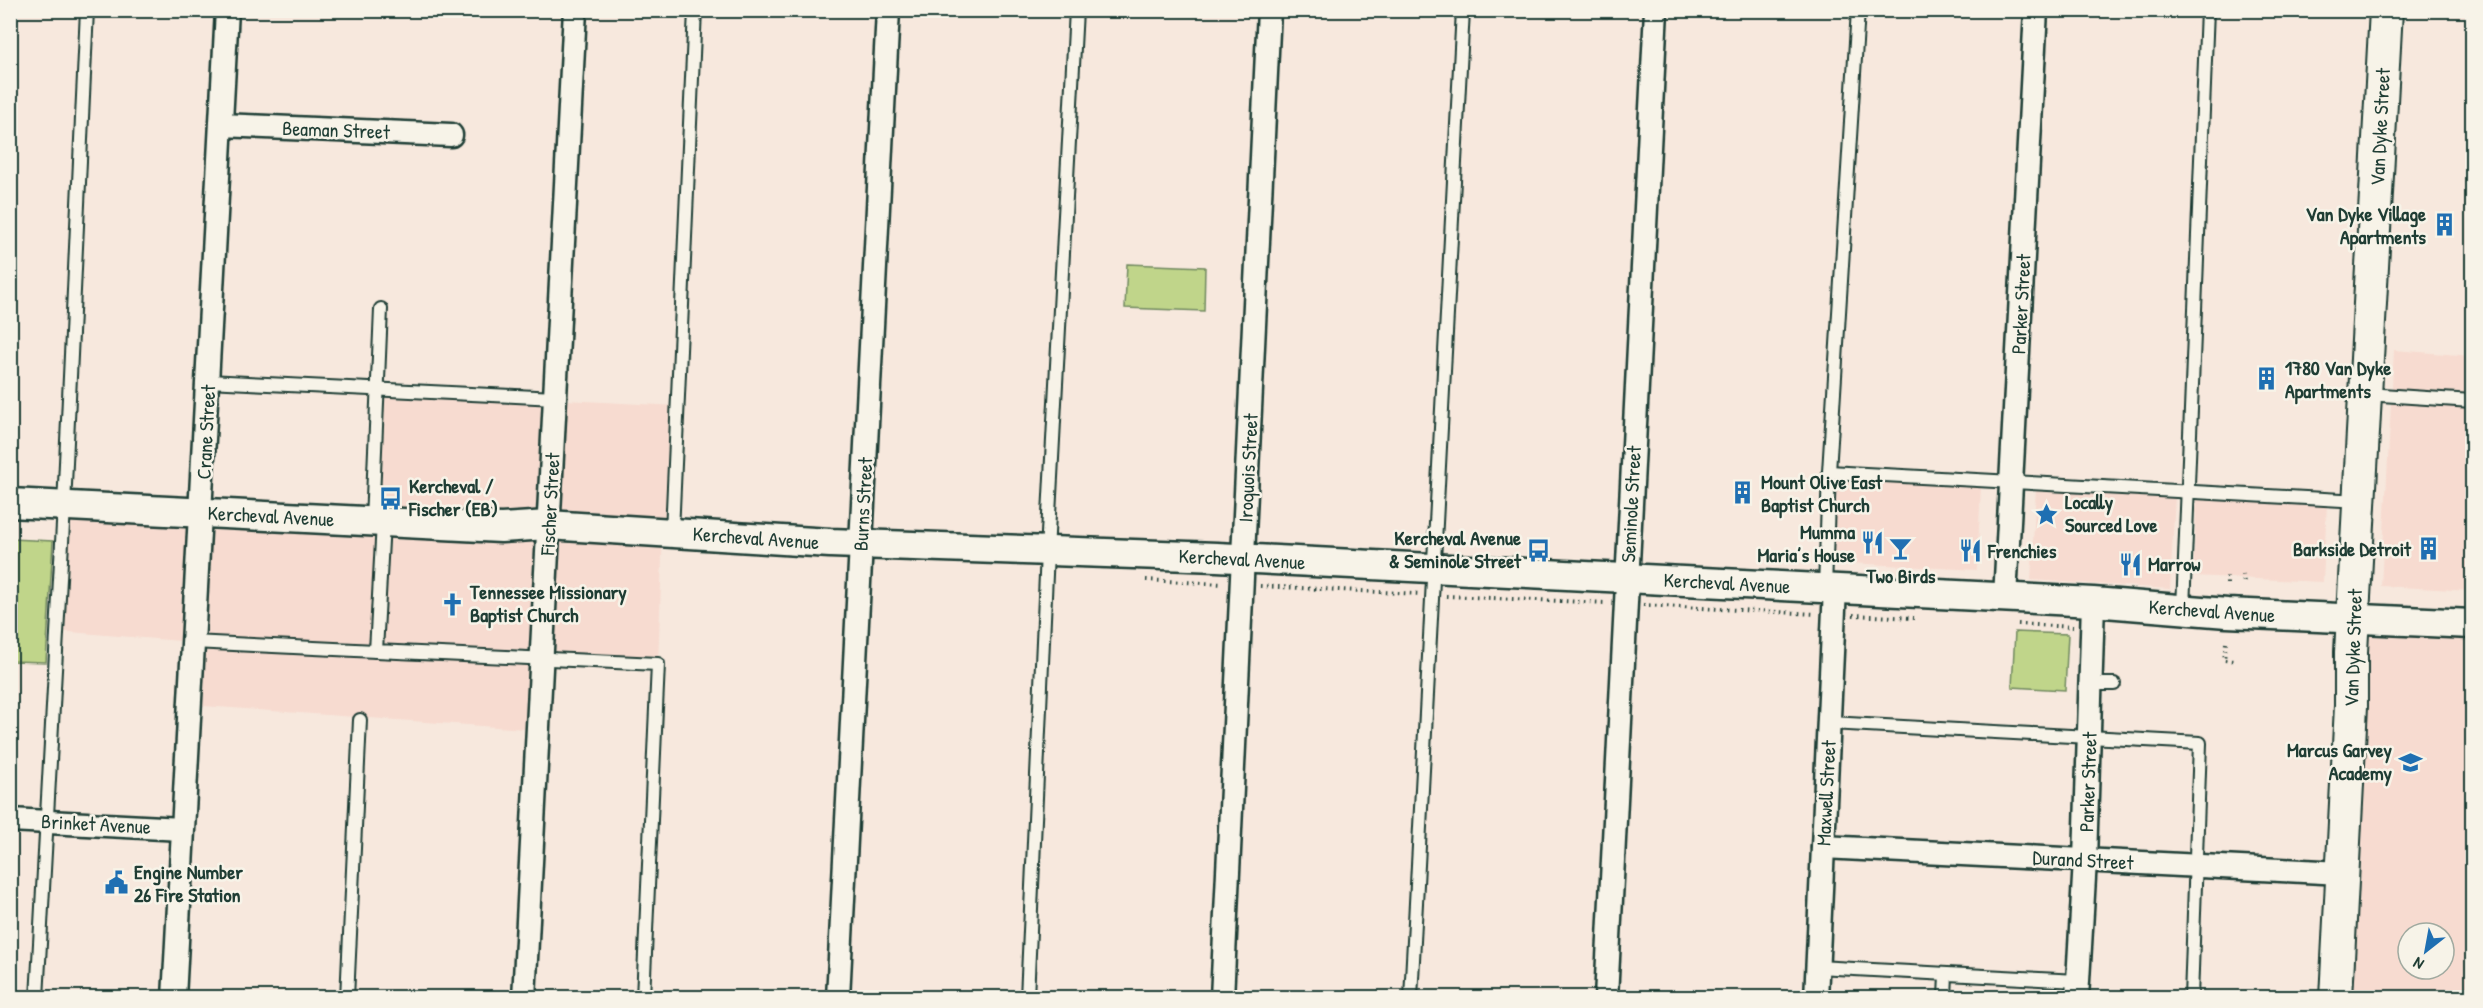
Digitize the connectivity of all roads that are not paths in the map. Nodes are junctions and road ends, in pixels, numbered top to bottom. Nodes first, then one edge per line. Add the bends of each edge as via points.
1 (87, 10) edge
2 (227, 10) edge
3 (575, 10) edge
4 (694, 10) edge
5 (888, 10) edge
6 (1076, 10) edge
7 (1269, 10) edge
8 (1463, 10) edge
9 (1656, 10) edge
10 (1858, 10) edge
11 (2036, 10) edge
12 (2207, 10) edge
13 (2386, 10) edge
14 (221, 125) junction
15 (451, 135) dead end
16 (381, 309) dead end
17 (208, 381) junction
18 (378, 390) junction
19 (2366, 394) junction
20 (555, 398) junction
21 (2472, 401) edge
22 (1829, 472) junction
23 (2012, 483) junction
24 (2187, 492) junction
25 (2361, 501) junction
26 (10, 503) edge
27 (64, 506) junction
28 (201, 513) junction
29 (377, 522) junction
30 (548, 525) junction
31 (672, 532) junction
32 (861, 543) junction
33 (1047, 552) junction
34 (1244, 572) junction
35 (1432, 582) junction
36 (1626, 591) junction
37 (1831, 597) junction
38 (2183, 609) junction
39 (2007, 611) junction
40 (2092, 615) junction
41 (2353, 619) junction
42 (2472, 624) edge
43 (193, 642) junction
44 (376, 651) junction
45 (542, 658) junction
46 (2090, 684) junction
47 (2114, 684) dead end
48 (360, 720) dead end
49 (1830, 723) junction
50 (2090, 736) junction
51 (10, 820) edge
52 (45, 822) junction
53 (182, 829) junction
54 (1823, 847) junction
55 (2085, 860) junction
56 (2198, 865) junction
57 (2342, 873) junction
58 (1817, 967) junction
59 (1946, 974) junction
60 (2077, 989) edge
61 (37, 998) edge
62 (174, 998) edge
63 (347, 998) edge
64 (524, 998) edge
65 (643, 998) edge
66 (838, 998) edge
67 (1027, 998) edge
68 (1222, 998) edge
69 (1411, 998) edge
70 (1606, 998) edge
71 (1816, 998) edge
72 (1944, 998) edge
73 (2192, 998) edge
74 (2336, 998) edge

1 - 27 lane
2 - 14 street, Crane Street
3 - 20 street, Fischer Street
4 - 31 lane
5 - 32 street, Burns Street
6 - 33 lane
7 - 34 street, Iroquois Street
8 - 35 lane
9 - 36 street, Seminole Street
10 - 22 lane
11 - 23 street, Parker Street
12 - 24 lane
13 - 19 main road, Van Dyke Street
14 - 15 street, Beaman Street
14 - 17 street, Crane Street
16 - 18 lane
17 - 18 lane
17 - 28 street, Crane Street
18 - 20 lane
18 - 29 lane
19 - 21 lane
19 - 25 main road, Van Dyke Street
20 - 30 street, Fischer Street
22 - 23 lane
22 - 37 lane
23 - 24 lane
23 - 39 street, Parker Street
24 - 25 lane
24 - 38 lane
25 - 41 main road, Van Dyke Street
26 - 27 street, Kercheval Avenue
27 - 28 street, Kercheval Avenue
27 - 52 lane
28 - 29 street, Kercheval Avenue
28 - 43 street, Crane Street
29 - 30 street, Kercheval Avenue via 501,528
29 - 44 lane
30 - 31 street, Kercheval Avenue
30 - 45 street, Fischer Street
31 - 32 street, Kercheval Avenue
32 - 33 street, Kercheval Avenue
32 - 66 street, Burns Street
33 - 34 street, Kercheval Avenue
33 - 67 lane
34 - 35 street, Kercheval Avenue
34 - 68 street, Iroquois Street
35 - 36 street, Kercheval Avenue
35 - 69 lane
36 - 37 street, Kercheval Avenue
36 - 70 street, Seminole Street
37 - 39 street, Kercheval Avenue
37 - 49 street, Maxwell Street
38 - 40 street, Kercheval Avenue
38 - 41 street, Kercheval Avenue
39 - 40 street, Kercheval Avenue
40 - 46 street, Parker Street
41 - 42 street, Kercheval Avenue
41 - 57 main road, Van Dyke Street
43 - 44 lane
43 - 53 street, Crane Street
44 - 45 lane
45 - 64 street, Fischer Street
45 - 65 lane via 658,664
46 - 47 lane
46 - 50 street, Parker Street
48 - 63 lane
49 - 50 lane
49 - 54 street, Maxwell Street
50 - 55 street, Parker Street
50 - 56 lane via 2200,742
51 - 52 street, Brinket Avenue
52 - 53 street, Brinket Avenue
52 - 61 lane
53 - 62 street, Crane Street
54 - 55 street, Durand Street
54 - 58 street, Maxwell Street
55 - 56 street, Durand Street
55 - 60 street, Parker Street
56 - 57 street, Durand Street
56 - 73 lane
57 - 74 main road, Van Dyke Street
58 - 59 lane
58 - 71 street, Maxwell Street
59 - 60 lane
59 - 72 lane

